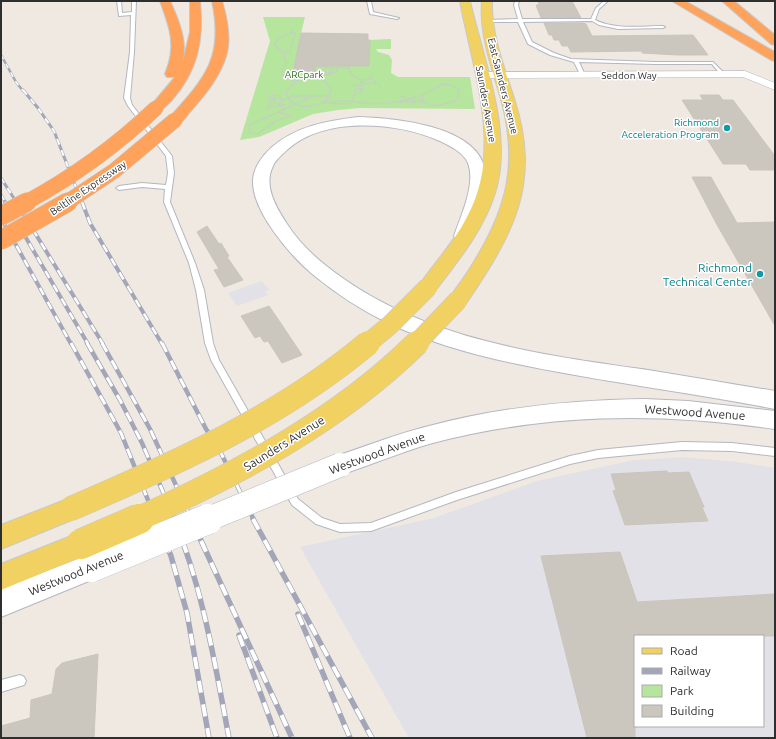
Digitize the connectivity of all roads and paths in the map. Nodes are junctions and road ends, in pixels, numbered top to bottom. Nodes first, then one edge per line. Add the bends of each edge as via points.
1 (119, 1) edge
2 (134, 1) edge
3 (165, 1) edge
4 (195, 1) edge
5 (218, 1) edge
6 (369, 1) edge
7 (465, 1) edge
8 (487, 1) edge
9 (517, 1) edge
10 (606, 1) edge
11 (677, 1) edge
12 (727, 1) edge
13 (231, 8) dead end
14 (134, 13) junction
15 (726, 15) dead end
16 (397, 18) dead end
17 (593, 20) junction
18 (487, 21) junction
19 (520, 21) junction
20 (222, 25) junction
21 (663, 27) dead end
22 (292, 30) dead end
23 (291, 32) junction
24 (775, 41) edge
25 (284, 52) junction
26 (775, 57) edge
27 (576, 60) junction
28 (325, 68) junction
29 (332, 68) junction
30 (337, 69) junction
31 (324, 73) junction
32 (331, 73) junction
33 (723, 74) junction
34 (372, 75) dead end
35 (481, 75) junction
36 (501, 75) junction
37 (583, 75) junction
38 (370, 79) junction
39 (362, 80) junction
40 (295, 81) junction
41 (374, 82) junction
42 (364, 84) junction
43 (353, 86) dead end
44 (775, 87) edge
45 (360, 88) junction
46 (380, 88) dead end
47 (360, 92) dead end
48 (422, 94) junction
49 (310, 96) junction
50 (329, 96) junction
51 (401, 96) dead end
52 (287, 97) junction
53 (407, 98) junction
54 (326, 100) junction
55 (402, 100) junction
56 (422, 100) junction
57 (352, 101) junction
58 (368, 101) dead end
59 (393, 102) junction
60 (424, 102) junction
61 (322, 103) junction
62 (366, 104) junction
63 (294, 105) junction
64 (279, 106) dead end
65 (156, 108) junction
66 (279, 112) junction
67 (168, 187) junction
68 (120, 188) dead end
69 (1, 216) edge
70 (1, 240) edge
71 (462, 241) junction
72 (458, 300) joint
73 (775, 400) edge
74 (775, 420) edge
75 (775, 452) edge
76 (1, 537) edge
77 (86, 555) junction
78 (1, 577) edge
79 (1, 603) edge
80 (20, 680) dead end
81 (1, 686) edge

1 - 14 lane via 120,15
2 - 14 lane
3 - 65 highway via 177,31 179,50 174,69
4 - 65 highway, Beltline Expressway via 197,36 192,56 181,79
5 - 20 highway, Beltline Expressway
6 - 16 lane via 370,10 374,15
7 - 35 main road, Saunders Avenue
8 - 18 main road, East Saunders Avenue
9 - 19 lane
10 - 17 lane via 597,9
11 - 26 highway
12 - 24 highway
13 - 20 highway
14 - 67 lane via 132,63 127,98 169,156 172,168
15 - 24 highway
17 - 19 lane
17 - 21 lane via 612,27
18 - 19 lane
18 - 36 main road, East Saunders Avenue
19 - 27 lane via 530,43 540,50
20 - 70 highway, Beltline Expressway, bridge via 222,43 217,62 203,89 153,142 110,176
22 - 23 path
23 - 25 path via 295,33 290,52
23 - 25 path via 279,36 276,40 275,45
25 - 40 path via 287,64 282,72 286,78
27 - 33 lane via 712,63
27 - 37 lane
28 - 29 path
28 - 31 path
28 - 31 path via 319,72
29 - 30 path
29 - 32 path
30 - 32 path
30 - 39 path via 349,67 348,72 351,76
31 - 32 path
33 - 37 street, Seddon Way
33 - 44 street, Seddon Way via 745,74
34 - 38 path
35 - 36 street, Seddon Way
35 - 71 main road, Saunders Avenue via 490,120 493,165 483,204
36 - 37 street, Seddon Way
36 - 72 main road, East Saunders Avenue via 517,141 518,164 514,190 501,231 480,269
38 - 39 path
38 - 41 path
39 - 42 path
40 - 50 path via 306,77 322,79 332,89
40 - 52 path via 286,92
41 - 42 path
41 - 46 path via 379,84
42 - 43 path
42 - 45 path
45 - 47 path via 363,89
45 - 57 path via 354,92
48 - 53 path
48 - 56 path
48 - 60 path via 442,84 449,84 460,90 458,99 451,103 433,105
49 - 50 path
49 - 52 path via 296,94
49 - 63 path
50 - 54 path
51 - 53 path
52 - 63 path
52 - 64 path via 281,101 280,96 271,95 267,108 270,108 273,98 276,98 274,106
53 - 55 path
54 - 57 path
54 - 61 path
55 - 56 path
55 - 59 path
56 - 60 path
57 - 61 path via 350,104
57 - 62 path
58 - 62 path
59 - 60 path
59 - 62 path
61 - 63 path via 311,107
63 - 66 path
65 - 69 highway, Beltline Expressway, bridge via 107,152
66 - 66 path via 251,124 250,133 260,133 274,121 291,116
67 - 68 lane via 142,185
67 - 75 lane via 167,202 192,263 215,360 295,502 319,521 340,528 371,527 456,496 570,460 598,454 682,446 732,447
71 - 73 main road, Westwood Avenue via 479,173 471,156 456,142 435,132 386,122 330,126 292,139 276,151 264,167 261,184 266,201 287,238 332,280 391,315 443,336 498,352
71 - 76 main road, Saunders Avenue, bridge via 428,287 407,309 352,358 278,409 162,470
72 - 77 main road, Saunders Avenue, bridge via 400,359 357,395 305,432 214,484 138,520
74 - 77 main road, Westwood Avenue, bridge via 670,408 586,409 498,419 429,435
77 - 78 main road, Westwood Avenue
77 - 79 main road, Westwood Avenue
80 - 81 lane

